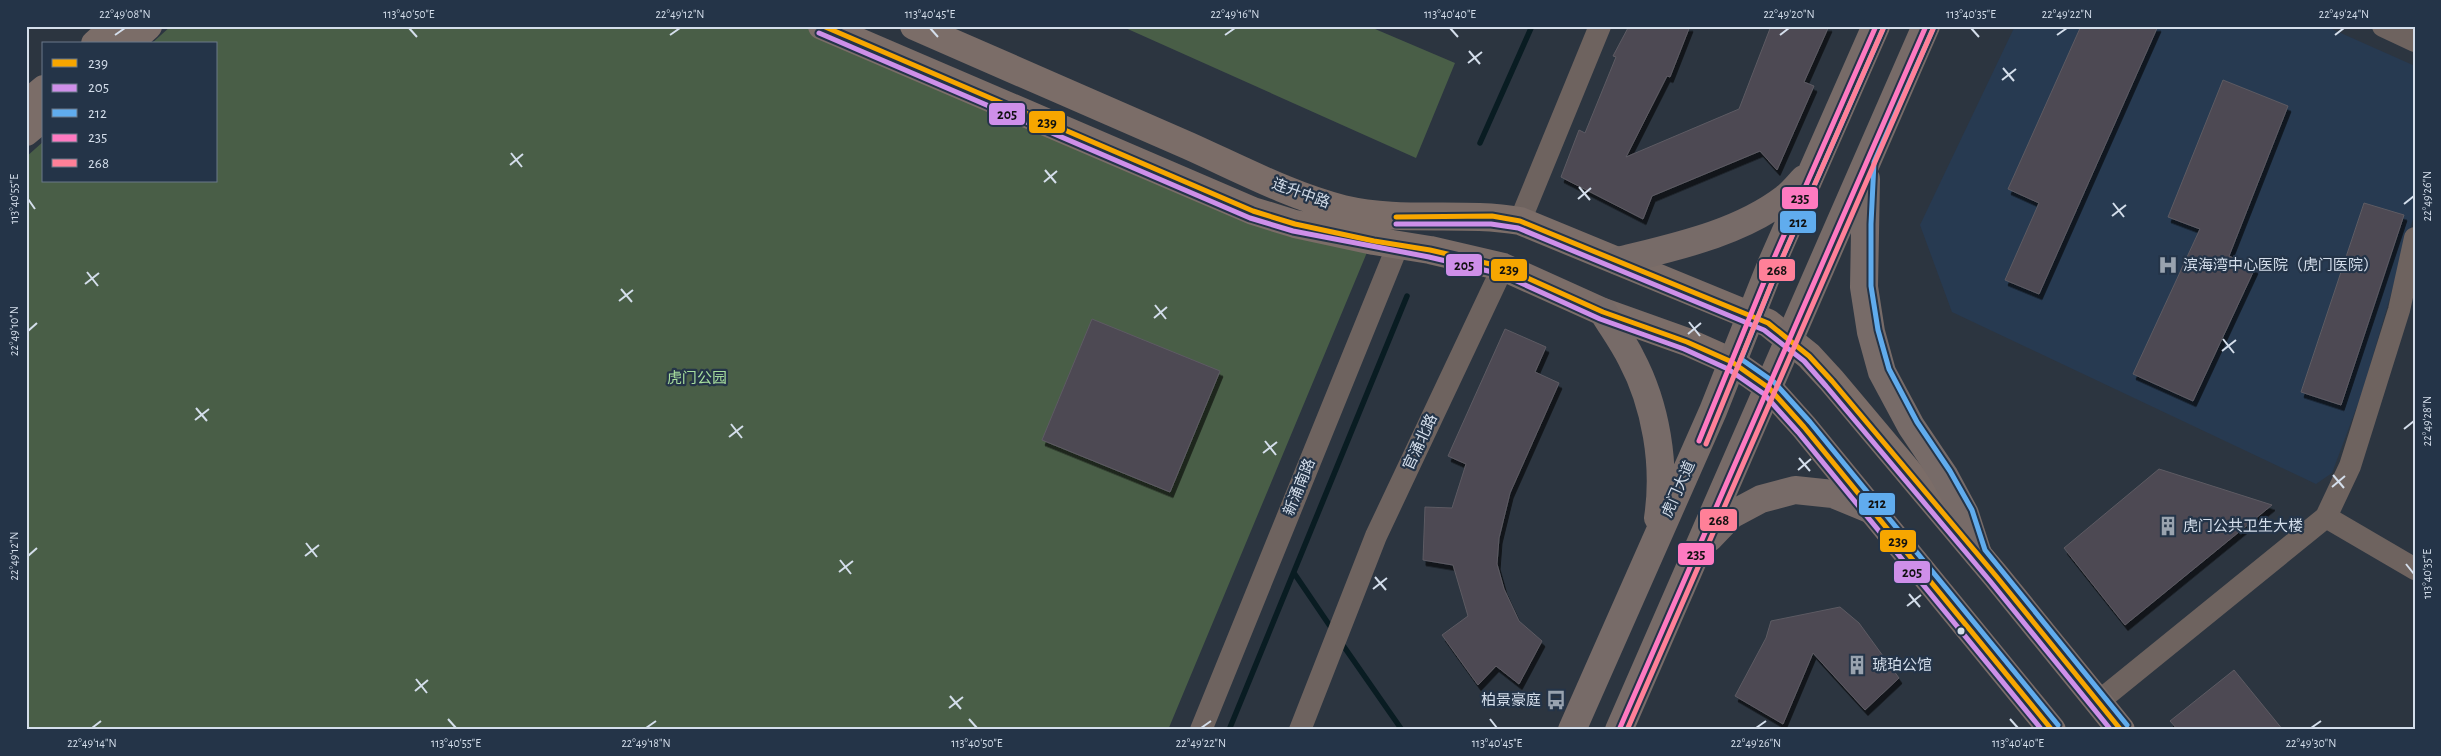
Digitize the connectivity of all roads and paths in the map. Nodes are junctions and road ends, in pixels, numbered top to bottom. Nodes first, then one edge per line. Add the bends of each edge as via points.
1 (115, 26) edge
2 (148, 26) edge
3 (822, 26) edge
4 (914, 26) edge
5 (1600, 26) edge
6 (1876, 26) edge
7 (1926, 26) edge
8 (2383, 26) edge
9 (2415, 41) edge
10 (97, 42) edge
11 (130, 42) edge
12 (42, 91) edge
13 (26, 104) edge
14 (42, 119) edge
15 (26, 132) edge
16 (1867, 160) junction
17 (1813, 169) junction
18 (1520, 221) junction
19 (2415, 238) edge
20 (1398, 245) junction
21 (1618, 261) junction
22 (1503, 267) junction
23 (1603, 312) junction
24 (1750, 315) junction
25 (1790, 339) junction
26 (1732, 362) junction
27 (1769, 388) junction
28 (1872, 510) junction
29 (2326, 517) junction
30 (1653, 546) junction
31 (1698, 550) junction
32 (1978, 554) junction
33 (2415, 569) edge
34 (2098, 702) junction
35 (1201, 730) edge
36 (1300, 730) edge
37 (1572, 730) edge
38 (1619, 730) edge
39 (2052, 730) edge
40 (2121, 730) edge

1 - 10 main road
2 - 11 main road
3 - 20 main road, 连升中路 via 1253,211 1295,224
4 - 18 main road, 连升中路 via 1269,181 1340,208 1372,215 1421,218 1492,216
5 - 18 street
6 - 17 main road, 虎门大道
7 - 16 main road
8 - 9 street
12 - 13 main road
14 - 15 main road
16 - 25 main road
16 - 32 main road via 1864,287 1882,372 1965,514
17 - 21 main road via 1786,198 1742,224
17 - 24 main road, 虎门大道
18 - 21 main road, 连升中路
19 - 29 street via 2398,310 2350,466
20 - 22 main road, 连升中路
20 - 35 street, 新涌南路
21 - 24 main road, 连升中路
22 - 23 main road, 连升中路
22 - 36 street, 官涌北路 via 1376,536
23 - 26 main road, 连升中路
23 - 30 main road via 1632,359 1649,403 1659,449 1661,497
24 - 25 main road, 连升中路
24 - 26 main road, 虎门大道
25 - 27 main road
25 - 32 main road, 连升中路 via 1832,381
26 - 27 main road, 连升中路
26 - 30 main road, 虎门大道
27 - 28 main road, 连升中路
27 - 31 main road
28 - 31 main road via 1833,494 1795,490 1761,499 1731,515
28 - 39 main road, 连升中路
29 - 33 street
29 - 34 street
30 - 37 main road, 虎门大道
31 - 38 main road
32 - 34 main road, 连升中路
34 - 40 main road, 连升中路

